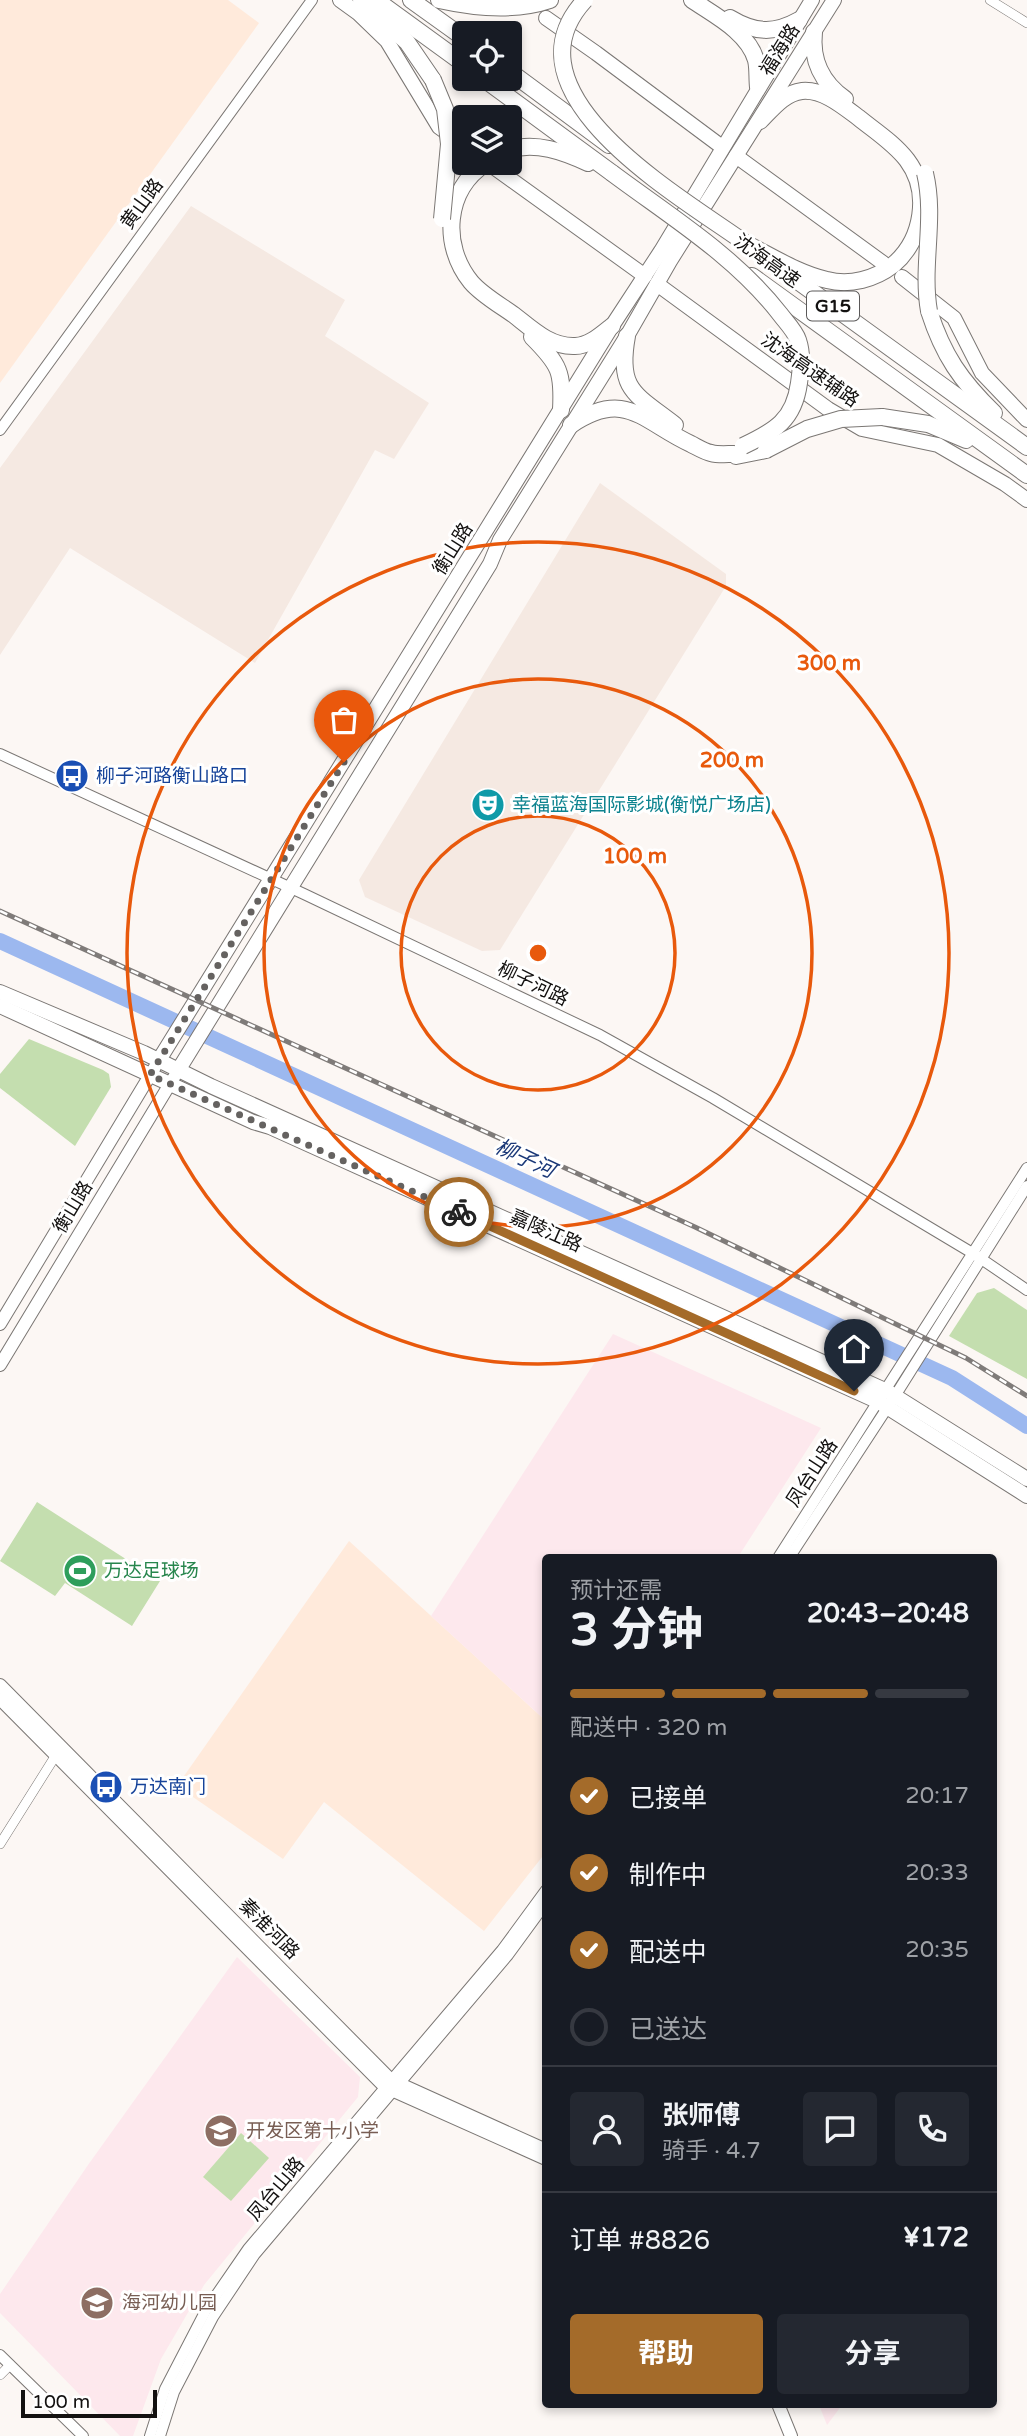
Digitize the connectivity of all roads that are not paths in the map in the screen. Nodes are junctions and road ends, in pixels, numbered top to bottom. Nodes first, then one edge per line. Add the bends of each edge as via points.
1 (312, 0) edge
2 (340, 0) edge
3 (361, 0) edge
4 (376, 0) edge
5 (411, 0) edge
6 (439, 0) edge
7 (550, 0) edge
8 (585, 0) edge
9 (692, 0) edge
10 (704, 0) edge
11 (812, 0) edge
12 (834, 0) edge
13 (990, 0) edge
14 (546, 18) dead end
15 (799, 20) junction
16 (1027, 23) edge
17 (452, 29) edge
18 (814, 32) junction
19 (452, 55) edge
20 (522, 81) edge
21 (758, 87) junction
22 (500, 91) edge
23 (745, 110) joint
24 (760, 121) junction
25 (452, 136) edge
26 (522, 147) edge
27 (722, 147) junction
28 (736, 156) junction
29 (625, 157) junction
30 (612, 173) junction
31 (473, 175) edge
32 (504, 175) edge
33 (446, 219) junction
34 (745, 243) junction
35 (733, 263) junction
36 (883, 263) dead end
37 (902, 277) dead end
38 (651, 280) junction
39 (612, 326) junction
40 (627, 336) junction
41 (561, 410) junction
42 (1027, 420) edge
43 (571, 425) junction
44 (0, 430) edge
45 (1027, 445) edge
46 (1027, 475) edge
47 (1027, 500) edge
48 (0, 754) edge
49 (271, 880) junction
50 (290, 887) junction
51 (0, 992) edge
52 (0, 1006) edge
53 (159, 1060) junction
54 (179, 1069) junction
55 (150, 1075) junction
56 (170, 1085) junction
57 (1027, 1168) edge
58 (1027, 1186) edge
59 (978, 1256) junction
60 (1027, 1290) edge
61 (0, 1324) edge
62 (0, 1365) edge
63 (891, 1393) junction
64 (1027, 1479) edge
65 (1027, 1496) edge
66 (781, 1554) edge
67 (791, 1554) edge
68 (0, 1685) edge
69 (0, 1699) edge
70 (56, 1755) junction
71 (0, 1844) edge
72 (542, 1895) edge
73 (542, 1908) edge
74 (391, 2085) junction
75 (542, 2148) edge
76 (542, 2157) edge
77 (0, 2355) edge
78 (10, 2365) junction
79 (0, 2375) edge
80 (780, 2408) edge
81 (788, 2408) edge
82 (84, 2436) edge
83 (150, 2436) edge
84 (160, 2436) edge
85 (791, 2436) edge
86 (799, 2436) edge

1 - 44 street, 黄山路
2 - 25 main road via 387,41 439,127
3 - 33 highway, bridge via 407,42 433,80 445,110 449,144
4 - 19 highway
5 - 17 highway
6 - 7 highway via 490,7
8 - 29 highway, bridge via 568,23 563,42 566,78 584,111
9 - 21 highway via 747,43 756,60
10 - 15 highway via 732,20 757,29 783,29
11 - 15 main road, 福海路
12 - 18 main road, 福海路
13 - 16 street
14 - 27 main road
15 - 21 main road, 福海路
18 - 24 main road, 福海路
18 - 45 highway, bridge via 814,54 827,82 916,155 925,173 930,203 929,312 940,343 962,379
20 - 29 highway, 沈海高速 / G15, bridge
21 - 23 main road, 福海路
22 - 30 highway, 沈海高速 / G15
23 - 27 main road, 衡山路
24 - 28 main road, 福海路
24 - 34 highway via 791,94 825,95 883,137 908,162 921,191 921,212 914,237 901,258 863,280 819,278
26 - 30 highway via 545,148
27 - 38 main road, 衡山路
28 - 36 main road
28 - 38 main road, 福海路
29 - 34 highway, 沈海高速 / G15, bridge
30 - 35 highway, 沈海高速 / G15, bridge
31 - 33 highway via 464,183
32 - 38 main road, 沈海高速辅路
33 - 39 highway via 457,260 473,285 543,338 579,346
33 - 41 highway via 444,244 463,282 533,338 554,363 561,375
34 - 45 highway, 沈海高速 / G15
35 - 40 highway, bridge via 766,296 797,338 802,361 797,399 787,418 765,436 743,446 697,438 643,400 623,371
35 - 46 highway, 沈海高速 / G15, bridge
37 - 42 main road via 954,318 982,373
38 - 39 main road, 衡山路
38 - 40 main road
38 - 47 main road, 沈海高速辅路 via 862,429 938,445
39 - 41 main road, 衡山路
40 - 43 main road
41 - 49 main road, 衡山路
43 - 46 highway, bridge via 593,412 625,409 711,453 736,456 766,450 807,429 841,419 882,417 928,424 998,456
43 - 50 main road
48 - 49 street, 柳子河路
49 - 50 street, 柳子河路
49 - 53 main road, 衡山路
50 - 54 main road
50 - 59 street, 柳子河路 via 600,1035
51 - 53 main road, 嘉陵江路
52 - 55 main road, 嘉陵江路
53 - 54 main road, 嘉陵江路
53 - 55 main road, 衡山路
54 - 56 main road, 衡山路
54 - 63 main road, 嘉陵江路
55 - 56 main road, 嘉陵江路
55 - 61 main road, 衡山路
56 - 62 main road, 衡山路
56 - 63 main road, 嘉陵江路
57 - 59 street
58 - 59 street
59 - 60 street, 柳子河路
59 - 63 street, 凤台山路
63 - 64 main road, 嘉陵江路
63 - 65 main road, 嘉陵江路
63 - 66 street, 凤台山路
63 - 67 street, 凤台山路
68 - 74 main road, 秦淮河路
69 - 70 main road, 秦淮河路
70 - 71 street
70 - 74 main road, 秦淮河路
72 - 74 street, 凤台山路
73 - 74 street, 凤台山路 via 508,1955
74 - 75 main road, 秦淮河路
74 - 76 main road, 秦淮河路
74 - 83 street, 凤台山路 via 248,2249 206,2311 165,2389
74 - 84 street, 凤台山路 via 255,2254 213,2317 174,2392
77 - 78 street
78 - 79 street
78 - 82 street
80 - 85 main road
81 - 86 main road

